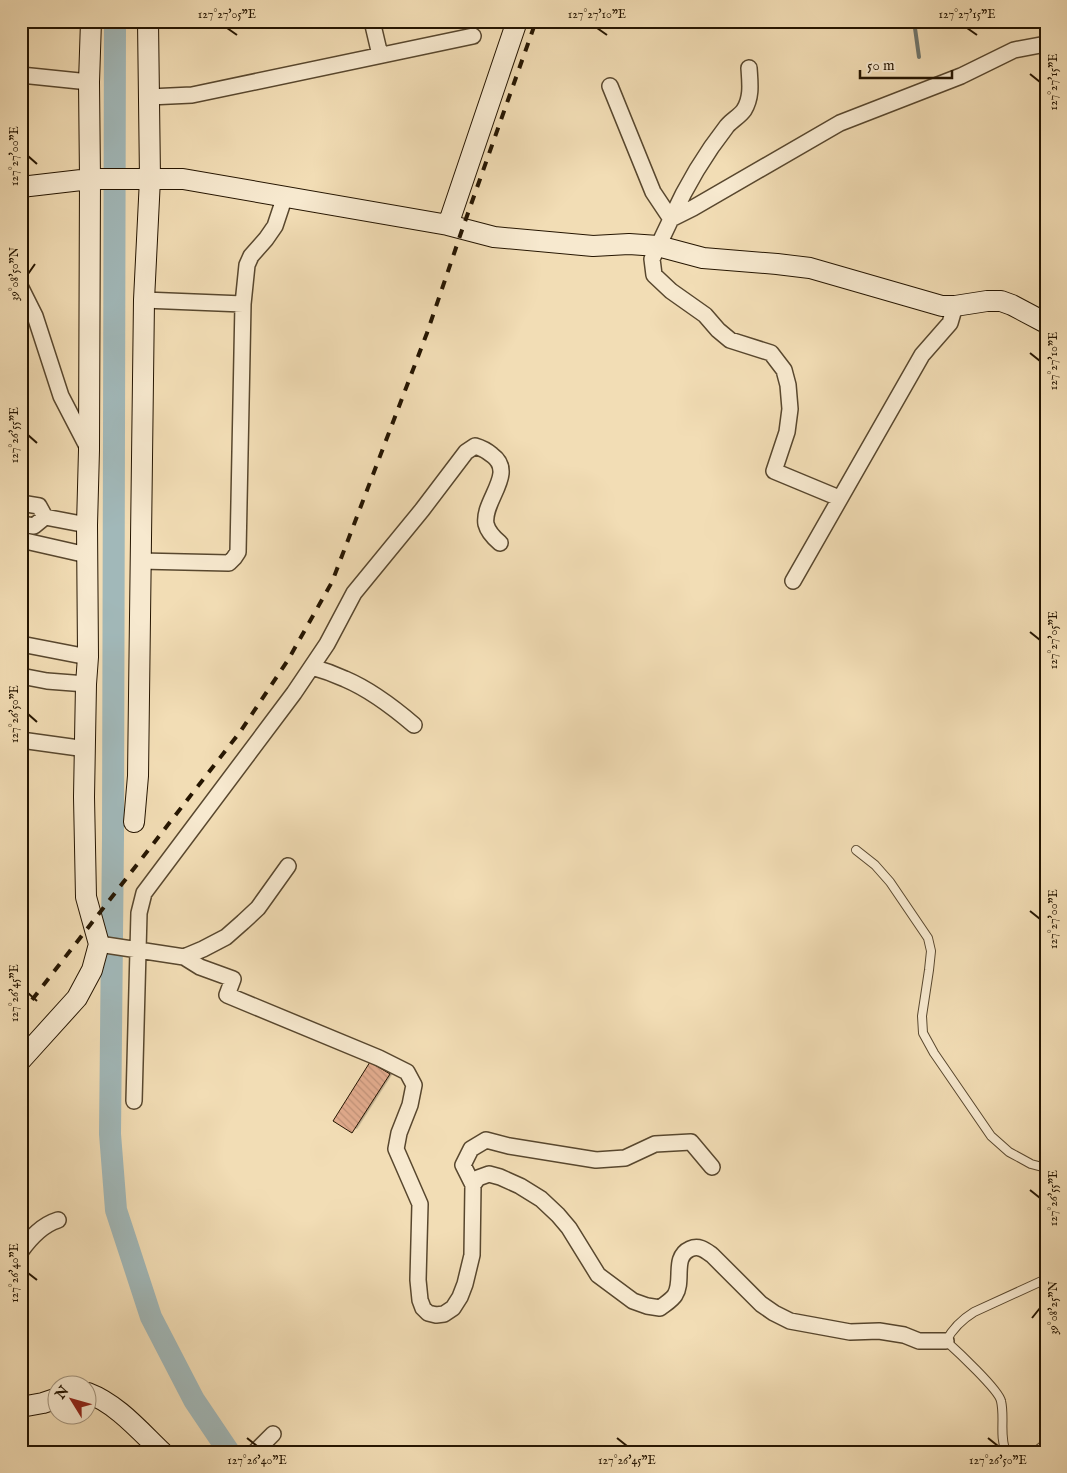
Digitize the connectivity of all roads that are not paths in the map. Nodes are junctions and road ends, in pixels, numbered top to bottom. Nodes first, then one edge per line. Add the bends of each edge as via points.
1 (91, 21) edge
2 (148, 21) edge
3 (372, 21) edge
4 (518, 21) edge
5 (473, 36) dead end
6 (1046, 44) edge
7 (380, 56) junction
8 (749, 68) dead end
9 (21, 75) edge
10 (89, 82) junction
11 (610, 86) dead end
12 (149, 97) junction
13 (96, 179) junction
14 (145, 179) junction
15 (21, 187) edge
16 (286, 196) junction
17 (671, 219) junction
18 (448, 225) junction
19 (658, 246) junction
20 (21, 288) edge
21 (144, 300) junction
22 (244, 304) junction
23 (956, 306) junction
24 (1046, 323) edge
25 (88, 450) junction
26 (839, 498) junction
27 (21, 502) edge
28 (45, 518) junction
29 (21, 524) edge
30 (86, 525) junction
31 (21, 540) edge
32 (500, 543) dead end
33 (87, 555) junction
34 (140, 561) junction
35 (793, 581) dead end
36 (21, 644) edge
37 (88, 657) junction
38 (312, 667) junction
39 (21, 676) edge
40 (86, 684) junction
41 (414, 725) dead end
42 (21, 740) edge
43 (86, 749) junction
44 (134, 822) dead end
45 (856, 850) dead end
46 (288, 866) dead end
47 (103, 944) junction
48 (135, 949) junction
49 (184, 957) junction
50 (21, 1060) edge
51 (134, 1101) dead end
52 (712, 1166) dead end
53 (1046, 1168) edge
54 (473, 1185) junction
55 (58, 1220) dead end
56 (21, 1250) edge
57 (1046, 1279) edge
58 (946, 1341) junction
59 (98, 1397) edge
60 (48, 1401) edge
61 (21, 1408) edge
62 (272, 1434) dead end
63 (1046, 1443) edge
64 (162, 1452) edge
65 (255, 1452) edge
66 (1006, 1452) edge
67 (1035, 1452) edge

1 - 10 street
2 - 12 street
3 - 7 street
4 - 18 street
5 - 7 street
6 - 17 street via 1014,50 961,76 840,123
7 - 12 street via 192,95
8 - 17 street via 751,92 744,111 729,124 712,148
9 - 10 street
10 - 13 street
11 - 17 street via 653,192
12 - 14 street
13 - 14 street
13 - 15 street
13 - 25 street
14 - 16 street via 183,179
14 - 21 street
16 - 18 street
16 - 22 street via 275,226 250,256
17 - 19 street
18 - 19 street via 520,240 593,246
19 - 23 street via 703,258 810,268 942,306
19 - 26 street via 652,258 654,275 730,340 771,353 784,370 790,409 787,432 774,471
20 - 25 street via 61,396
21 - 22 street
21 - 34 street
22 - 34 street via 238,552 229,563
23 - 24 street via 1001,301
23 - 26 street via 950,323 922,355
25 - 30 street
26 - 35 street
27 - 28 street via 39,506
28 - 29 street via 34,526
28 - 30 street
30 - 33 street
31 - 33 street
32 - 38 street via 486,523 502,473 498,459 475,446 466,452 354,593
33 - 37 street
34 - 44 street via 138,776
36 - 37 street
37 - 40 street
38 - 41 street via 344,678 370,692
38 - 48 street via 144,892
39 - 40 street
40 - 43 street
42 - 43 street
43 - 47 street via 86,897
45 - 53 lane via 890,882 928,938 929,970 922,1016 923,1032 934,1053 991,1136 1009,1152
46 - 49 street via 258,908 226,937
47 - 48 street
47 - 50 street via 77,998
48 - 49 street
48 - 51 street
49 - 54 street via 200,967 233,979 227,995 407,1072 414,1085 396,1149 420,1204 418,1280 420,1300 428,1313 444,1314 453,1308 465,1284 472,1255
52 - 54 street via 691,1142 655,1144 625,1158 596,1160 486,1140 471,1149 463,1164
54 - 58 street via 478,1178 489,1174 520,1186 541,1199 569,1228 598,1275 633,1301 648,1306 660,1308 675,1294 680,1282 682,1255 696,1248 712,1255 761,1304 790,1321 850,1332 879,1331 918,1340
55 - 56 street via 36,1232
57 - 58 lane via 964,1318
58 - 66 lane via 1001,1400
59 - 64 street via 129,1420
60 - 61 street
62 - 65 street
63 - 67 lane

